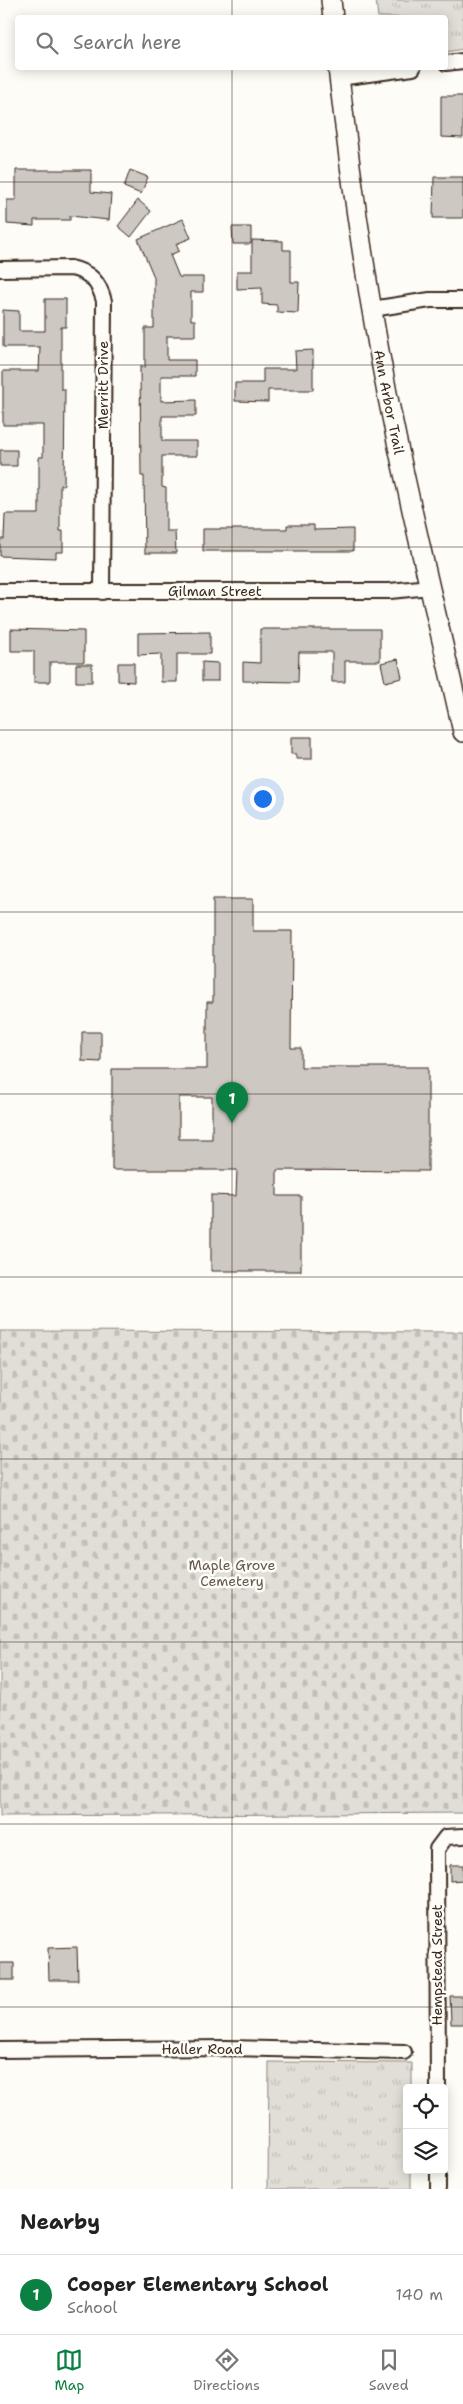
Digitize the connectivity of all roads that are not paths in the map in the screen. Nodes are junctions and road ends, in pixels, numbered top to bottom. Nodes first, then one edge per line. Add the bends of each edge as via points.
1 (331, 0) edge
2 (333, 15) edge
3 (463, 61) edge
4 (448, 63) edge
5 (383, 70) edge
6 (339, 73) edge
7 (0, 269) edge
8 (463, 300) edge
9 (372, 309) junction
10 (430, 588) junction
11 (0, 591) edge
12 (102, 592) junction
13 (463, 732) edge
14 (463, 1836) edge
15 (0, 2050) edge
16 (404, 2052) dead end
17 (438, 2084) edge
18 (438, 2174) edge
19 (438, 2189) edge

1 - 2 street
3 - 4 street
5 - 6 street
6 - 9 street, Ann Arbor Trail
7 - 12 street, Merritt Drive via 80,270 93,278 102,292
8 - 9 street via 430,300
9 - 10 street, Ann Arbor Trail
10 - 12 street, Gilman Street
10 - 13 street, Ann Arbor Trail
11 - 12 street, Gilman Street
14 - 17 street, Hempstead Street via 446,1837 437,1849
15 - 16 street, Haller Road via 226,2048
18 - 19 street

